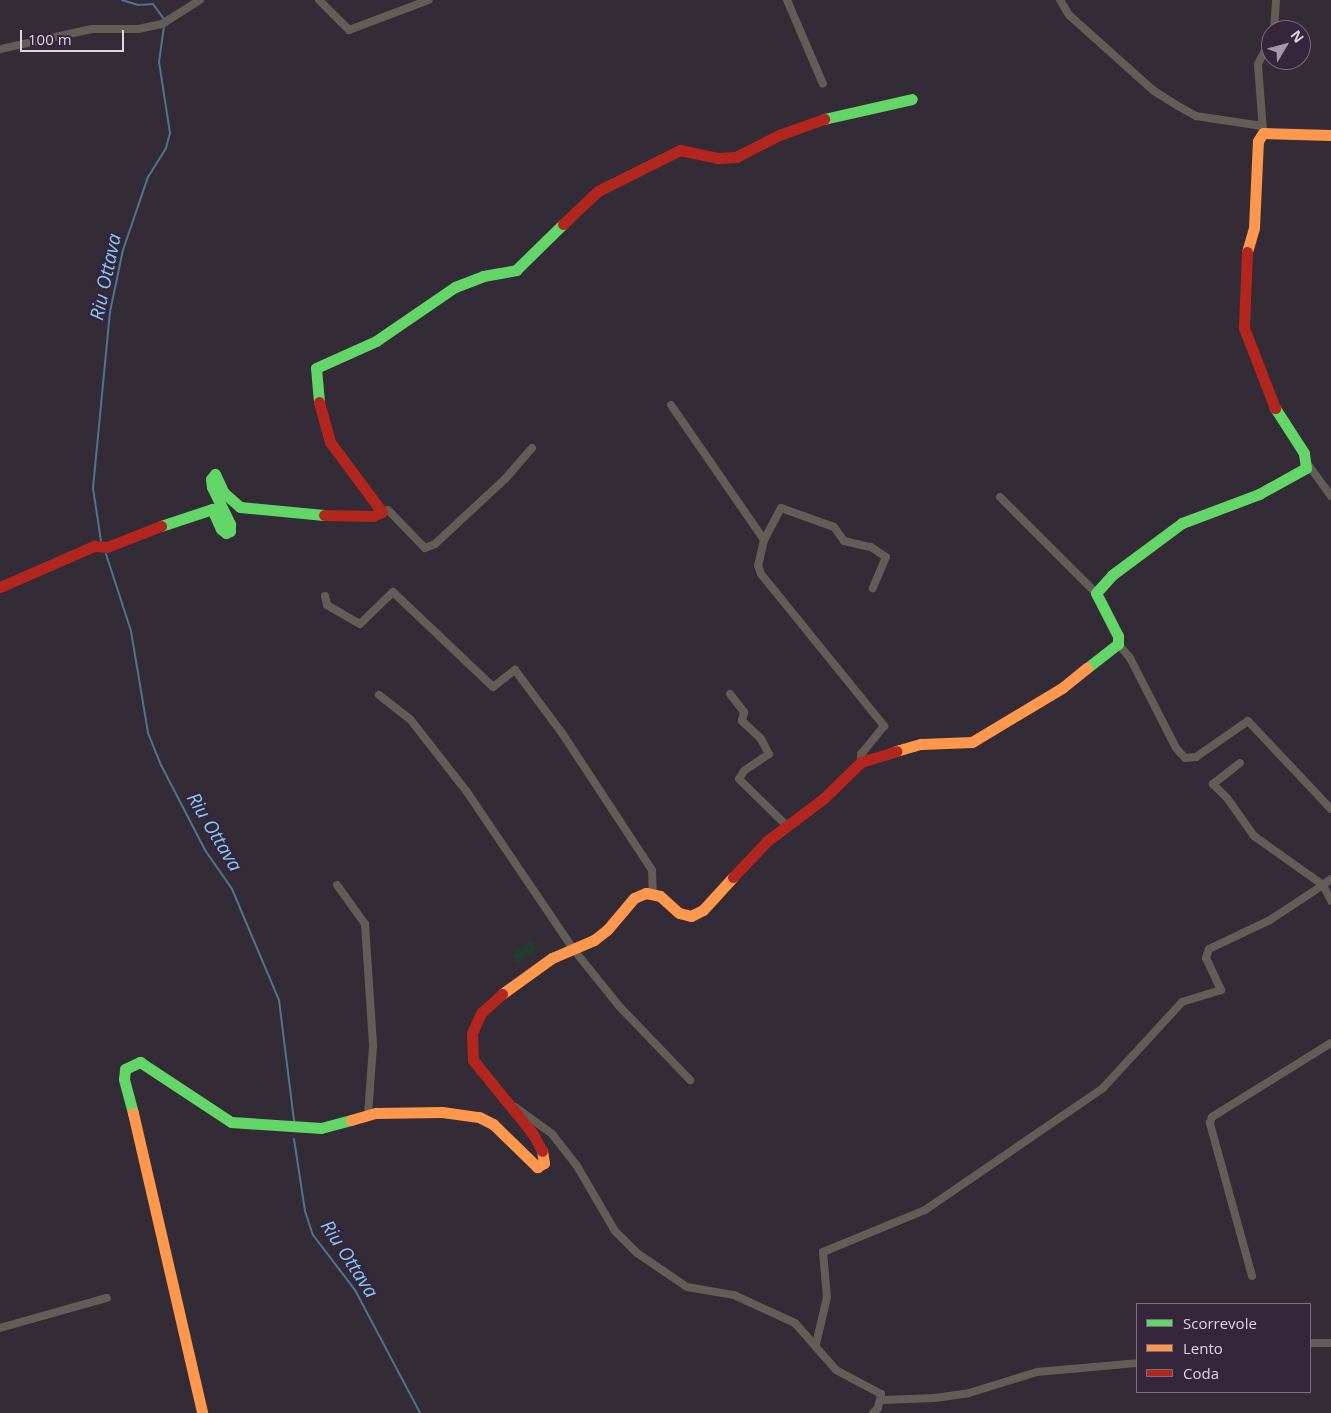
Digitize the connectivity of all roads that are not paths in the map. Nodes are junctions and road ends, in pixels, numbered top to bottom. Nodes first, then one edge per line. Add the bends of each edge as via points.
1 (200, 0) edge
2 (319, 0) edge
3 (429, 0) edge
4 (787, 0) edge
5 (1060, 0) edge
6 (1276, 0) edge
7 (1275, 20) edge
8 (0, 49) edge
9 (1261, 58) edge
10 (823, 84) dead end
11 (912, 99) dead end
12 (1263, 130) junction
13 (1331, 135) edge
14 (670, 405) dead end
15 (532, 448) dead end
16 (1307, 463) junction
17 (1331, 496) edge
18 (1000, 497) dead end
19 (382, 512) junction
20 (764, 540) junction
21 (0, 586) edge
22 (873, 588) dead end
23 (1096, 593) junction
24 (325, 596) dead end
25 (1118, 644) junction
26 (730, 694) dead end
27 (379, 695) dead end
28 (860, 762) junction
29 (1240, 764) dead end
30 (1331, 809) edge
31 (786, 825) junction
32 (1331, 879) edge
33 (337, 885) dead end
34 (1323, 885) junction
35 (653, 894) junction
36 (1331, 900) edge
37 (574, 950) junction
38 (1331, 1043) edge
39 (690, 1080) dead end
40 (511, 1105) junction
41 (368, 1115) junction
42 (1252, 1276) dead end
43 (107, 1298) dead end
44 (0, 1328) edge
45 (1311, 1343) edge
46 (1331, 1343) edge
47 (816, 1344) junction
48 (1136, 1364) edge
49 (882, 1400) junction
50 (202, 1413) edge
51 (873, 1413) edge

1 - 8 street via 162,24 138,29 92,30
2 - 3 street via 348,30
4 - 10 street
5 - 12 street via 1069,15 1154,91 1196,116
6 - 7 street
9 - 12 street via 1258,64
11 - 19 street via 830,117 778,135 736,157 717,158 680,150 598,191 516,270 484,276 455,287 376,341 316,368 319,405 330,442
12 - 13 street
12 - 16 street via 1258,141 1254,228 1246,257 1244,328 1263,387
14 - 20 street
15 - 19 street via 505,479 435,544 425,548 388,510
16 - 17 street
16 - 23 street via 1306,468 1259,494 1182,524 1112,575
18 - 23 street
19 - 21 street via 373,516 304,514 240,507 224,493 215,474 211,479 212,487 230,524 230,532 221,529 212,509 107,547 94,546
20 - 22 street via 781,508 834,527 844,541 871,547 886,557
20 - 28 street via 758,565 761,574 884,726 862,754
23 - 25 street
24 - 35 street via 327,605 360,624 393,592 492,687 515,670 561,730 652,870
25 - 28 street via 1062,688 972,742 922,744
25 - 30 street via 1130,658 1176,748 1185,758 1196,757 1248,721
26 - 31 street via 744,712 742,721 769,754 744,771 739,779
27 - 37 street via 410,719 467,792
28 - 31 street via 824,798
29 - 34 street via 1213,784 1254,836
31 - 35 street via 703,910 691,916 679,913 660,896
32 - 34 street
33 - 41 street via 365,924 373,1046
34 - 36 street
34 - 47 street via 1270,920 1209,949 1206,958 1221,990 1182,1002 1103,1088 925,1210 823,1252 827,1297
35 - 37 street via 634,898 606,930
37 - 39 street via 621,1009
37 - 40 street via 552,958 498,997 481,1013 472,1032 474,1060 492,1087
38 - 42 street via 1212,1117 1210,1123
40 - 41 street via 542,1152 542,1167 537,1167 493,1124 479,1117 442,1112
40 - 47 street via 552,1134 577,1166 615,1231 637,1253 687,1287 734,1295 795,1323
41 - 50 street via 321,1128 231,1122 140,1062 125,1069 124,1079 157,1208
43 - 44 street
45 - 46 street
47 - 49 street via 821,1355 836,1370 875,1389
48 - 49 street via 1037,1372 968,1393
49 - 51 street

